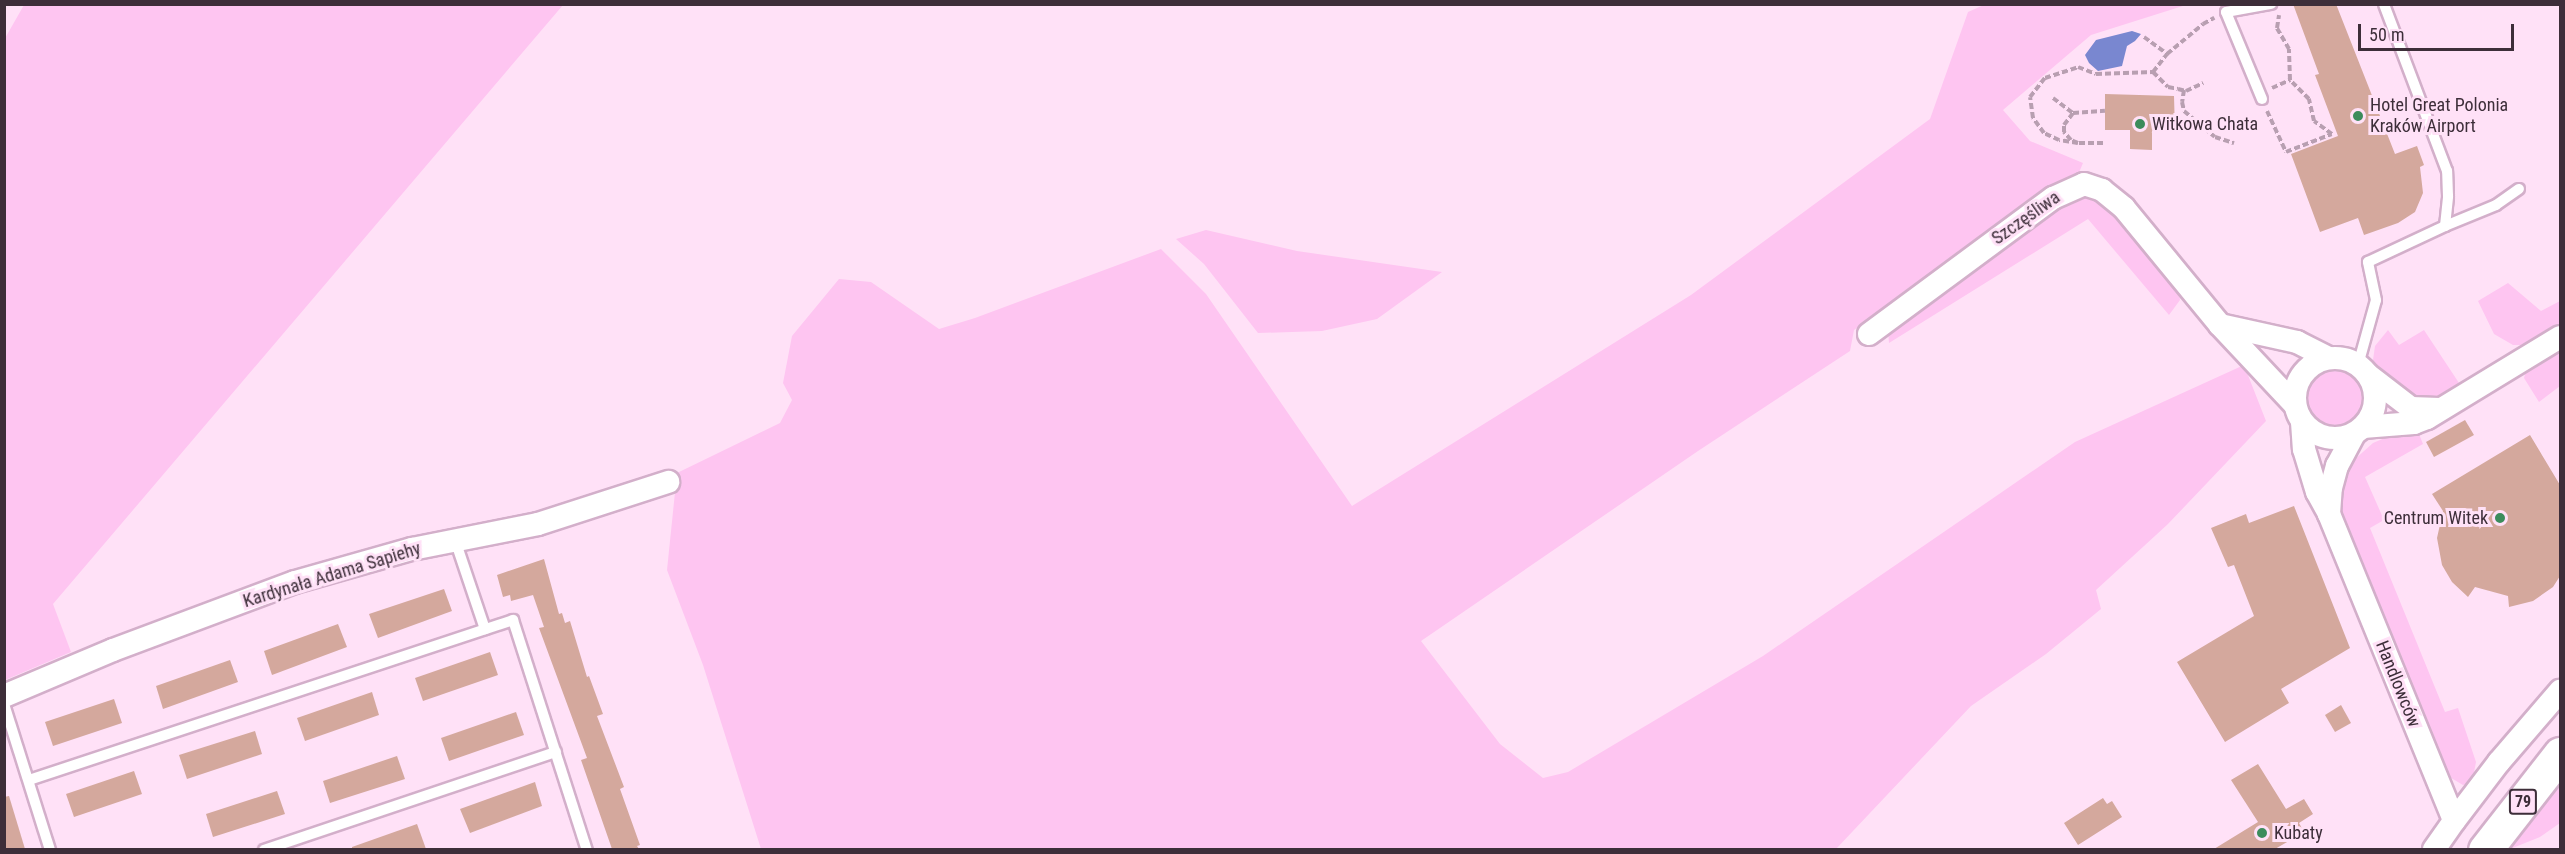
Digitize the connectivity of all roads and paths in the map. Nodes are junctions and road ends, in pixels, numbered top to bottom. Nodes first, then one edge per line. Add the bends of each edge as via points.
1 (2271, 4) edge
2 (2282, 4) edge
3 (2384, 4) edge
4 (2226, 12) junction
5 (2144, 37) dead end
6 (2167, 54) junction
7 (2153, 72) junction
8 (2290, 80) junction
9 (2204, 83) dead end
10 (2184, 90) junction
11 (2261, 96) junction
12 (2053, 98) dead end
13 (2105, 111) dead end
14 (2073, 113) junction
15 (2078, 143) junction
16 (2103, 143) dead end
17 (2234, 143) dead end
18 (2519, 189) dead end
19 (2445, 226) junction
20 (2220, 325) junction
21 (1869, 334) dead end
22 (2560, 337) edge
23 (2328, 358) junction
24 (2363, 370) junction
25 (2439, 410) junction
26 (2298, 413) junction
27 (2358, 431) junction
28 (668, 482) dead end
29 (2329, 514) junction
30 (455, 540) junction
31 (485, 629) junction
32 (2560, 691) edge
33 (4, 696) edge
34 (4, 704) edge
35 (556, 752) junction
36 (2560, 754) edge
37 (29, 780) junction
38 (2454, 821) junction
39 (50, 849) edge
40 (264, 849) edge
41 (587, 849) edge
42 (2434, 849) edge
43 (2485, 849) edge

1 - 4 lane
2 - 8 path via 2277,28 2289,49
3 - 19 lane via 2447,171
4 - 6 path via 2203,24
4 - 11 lane
5 - 6 path
6 - 7 path
7 - 10 path via 2168,87
7 - 15 path via 2097,74 2078,67 2045,78 2037,85 2030,98 2033,118 2044,133
8 - 11 path
8 - 11 path via 2309,99 2314,121 2332,134 2286,152
9 - 10 path
10 - 17 path via 2182,102 2188,115 2215,137
12 - 14 path
13 - 14 path
14 - 15 path via 2067,118 2064,132
15 - 16 path
18 - 19 lane via 2496,205
19 - 24 lane via 2368,262 2376,300
20 - 21 street, Szczęśliwa via 2124,208 2102,190 2084,184 2053,198
20 - 23 street via 2297,342
20 - 26 street, Szczęśliwa
22 - 25 street
23 - 24 street via 2338,358
23 - 26 street via 2316,362 2302,375 2295,392
24 - 25 street via 2411,408
24 - 27 street via 2375,396 2370,418
25 - 27 street via 2414,423
26 - 27 street via 2316,434 2328,438
26 - 29 street, Handlowców via 2317,492
27 - 29 street, Handlowców via 2337,466
28 - 30 street, Kardynała Adama Sapiehy via 538,524
29 - 38 street, Handlowców
30 - 31 lane
30 - 33 street, Kardynała Adama Sapiehy via 295,582 113,650
31 - 35 lane via 513,620
31 - 37 lane
32 - 38 street
34 - 37 lane
35 - 40 lane
35 - 41 lane
36 - 43 main road, 79
37 - 39 lane
38 - 42 street

